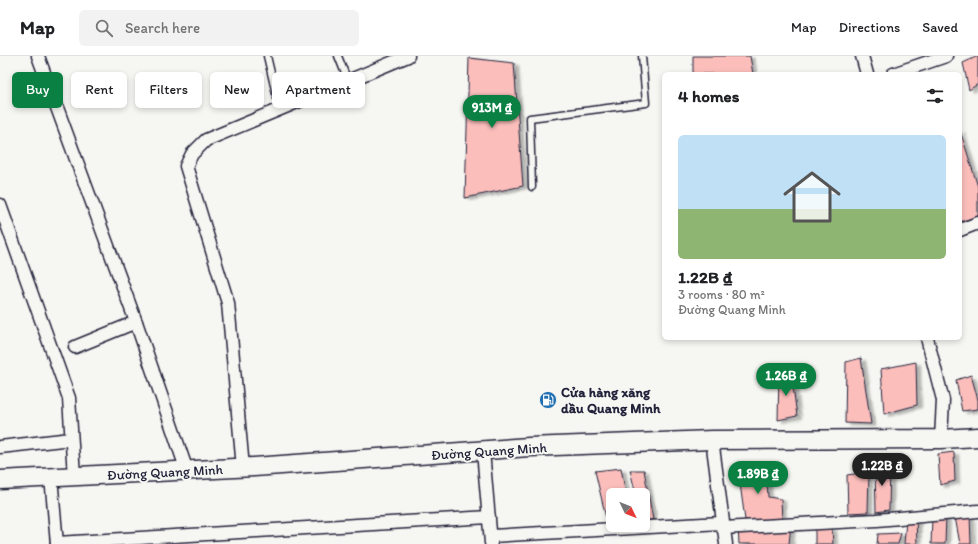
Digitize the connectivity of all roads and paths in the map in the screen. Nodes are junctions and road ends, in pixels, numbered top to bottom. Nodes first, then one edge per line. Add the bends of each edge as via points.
1 (38, 56) edge
2 (267, 56) edge
3 (338, 56) edge
4 (408, 56) edge
5 (642, 56) edge
6 (862, 56) edge
7 (946, 56) edge
8 (344, 72) edge
9 (866, 72) edge
10 (899, 72) edge
11 (365, 74) edge
12 (287, 108) edge
13 (280, 111) junction
14 (532, 187) dead end
15 (0, 204) edge
16 (2, 220) edge
17 (978, 223) edge
18 (962, 229) edge
19 (136, 322) junction
20 (928, 340) edge
21 (75, 347) dead end
22 (978, 437) edge
23 (941, 438) junction
24 (71, 439) junction
25 (712, 440) junction
26 (0, 447) edge
27 (483, 451) junction
28 (244, 468) junction
29 (187, 471) junction
30 (74, 476) junction
31 (51, 477) junction
32 (0, 480) edge
33 (978, 511) edge
34 (489, 517) junction
35 (722, 525) junction
36 (491, 540) edge
37 (57, 543) edge
38 (726, 544) edge

1 - 19 street
2 - 13 lane
3 - 8 lane
4 - 11 street
5 - 14 lane via 646,103 530,118
6 - 9 street
7 - 10 street
12 - 13 street
13 - 28 street via 206,140 192,154 186,166 228,303
15 - 16 street
16 - 24 street via 69,398
17 - 18 street
19 - 21 street
19 - 29 street
20 - 23 street via 943,400
22 - 23 street, Đường Quang Minh
23 - 25 street, Đường Quang Minh
24 - 26 street
24 - 30 street
25 - 27 street, Đường Quang Minh
25 - 35 street
27 - 28 street, Đường Quang Minh
27 - 34 street
28 - 29 street, Đường Quang Minh
29 - 30 street, Đường Quang Minh
30 - 31 street, Đường Quang Minh
31 - 32 street, Đường Quang Minh
31 - 37 street
33 - 35 street via 877,520
34 - 36 street
34 - 37 street
35 - 36 street
35 - 38 street

